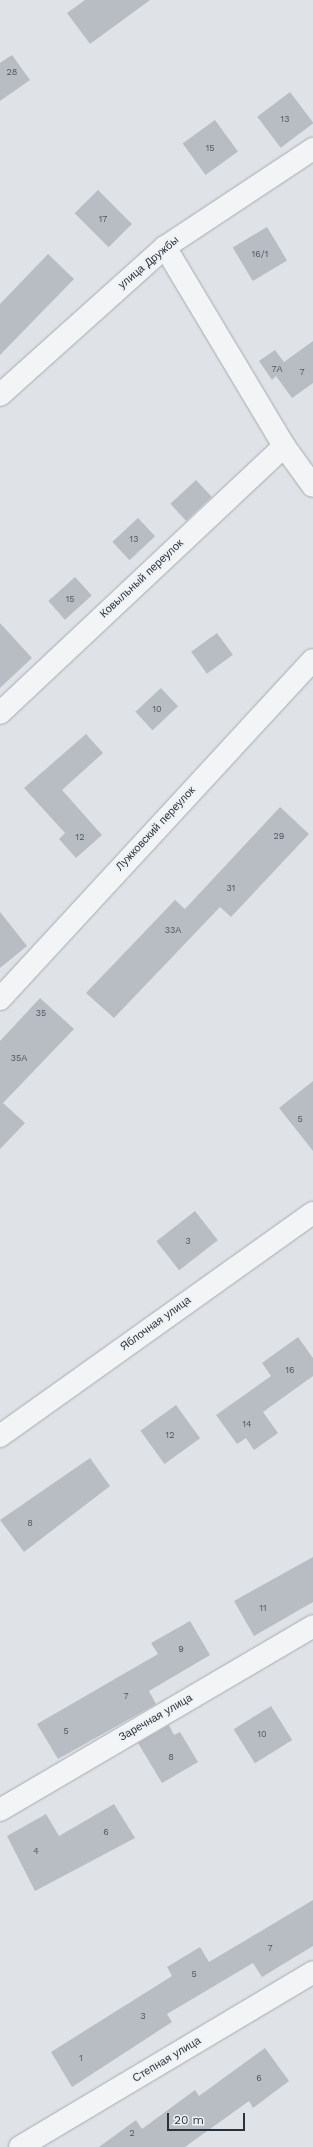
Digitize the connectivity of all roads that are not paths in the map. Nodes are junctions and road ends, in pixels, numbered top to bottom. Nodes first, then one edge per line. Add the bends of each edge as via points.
1 (313, 149) edge
2 (165, 247) junction
3 (0, 395) edge
4 (284, 446) junction
5 (313, 486) edge
6 (313, 660) edge
7 (0, 713) edge
8 (0, 998) edge
9 (313, 1213) edge
10 (0, 1436) edge
11 (313, 1626) edge
12 (0, 1810) edge
13 (313, 1972) edge
14 (20, 2147) edge

1 - 2 street, улица Дружбы
2 - 3 street, улица Дружбы
2 - 4 street
4 - 5 street
4 - 7 street, Ковыльный переулок
6 - 8 street, Лужковский переулок
9 - 10 street, Яблочная улица
11 - 12 street, Заречная улица
13 - 14 street, Степная улица

